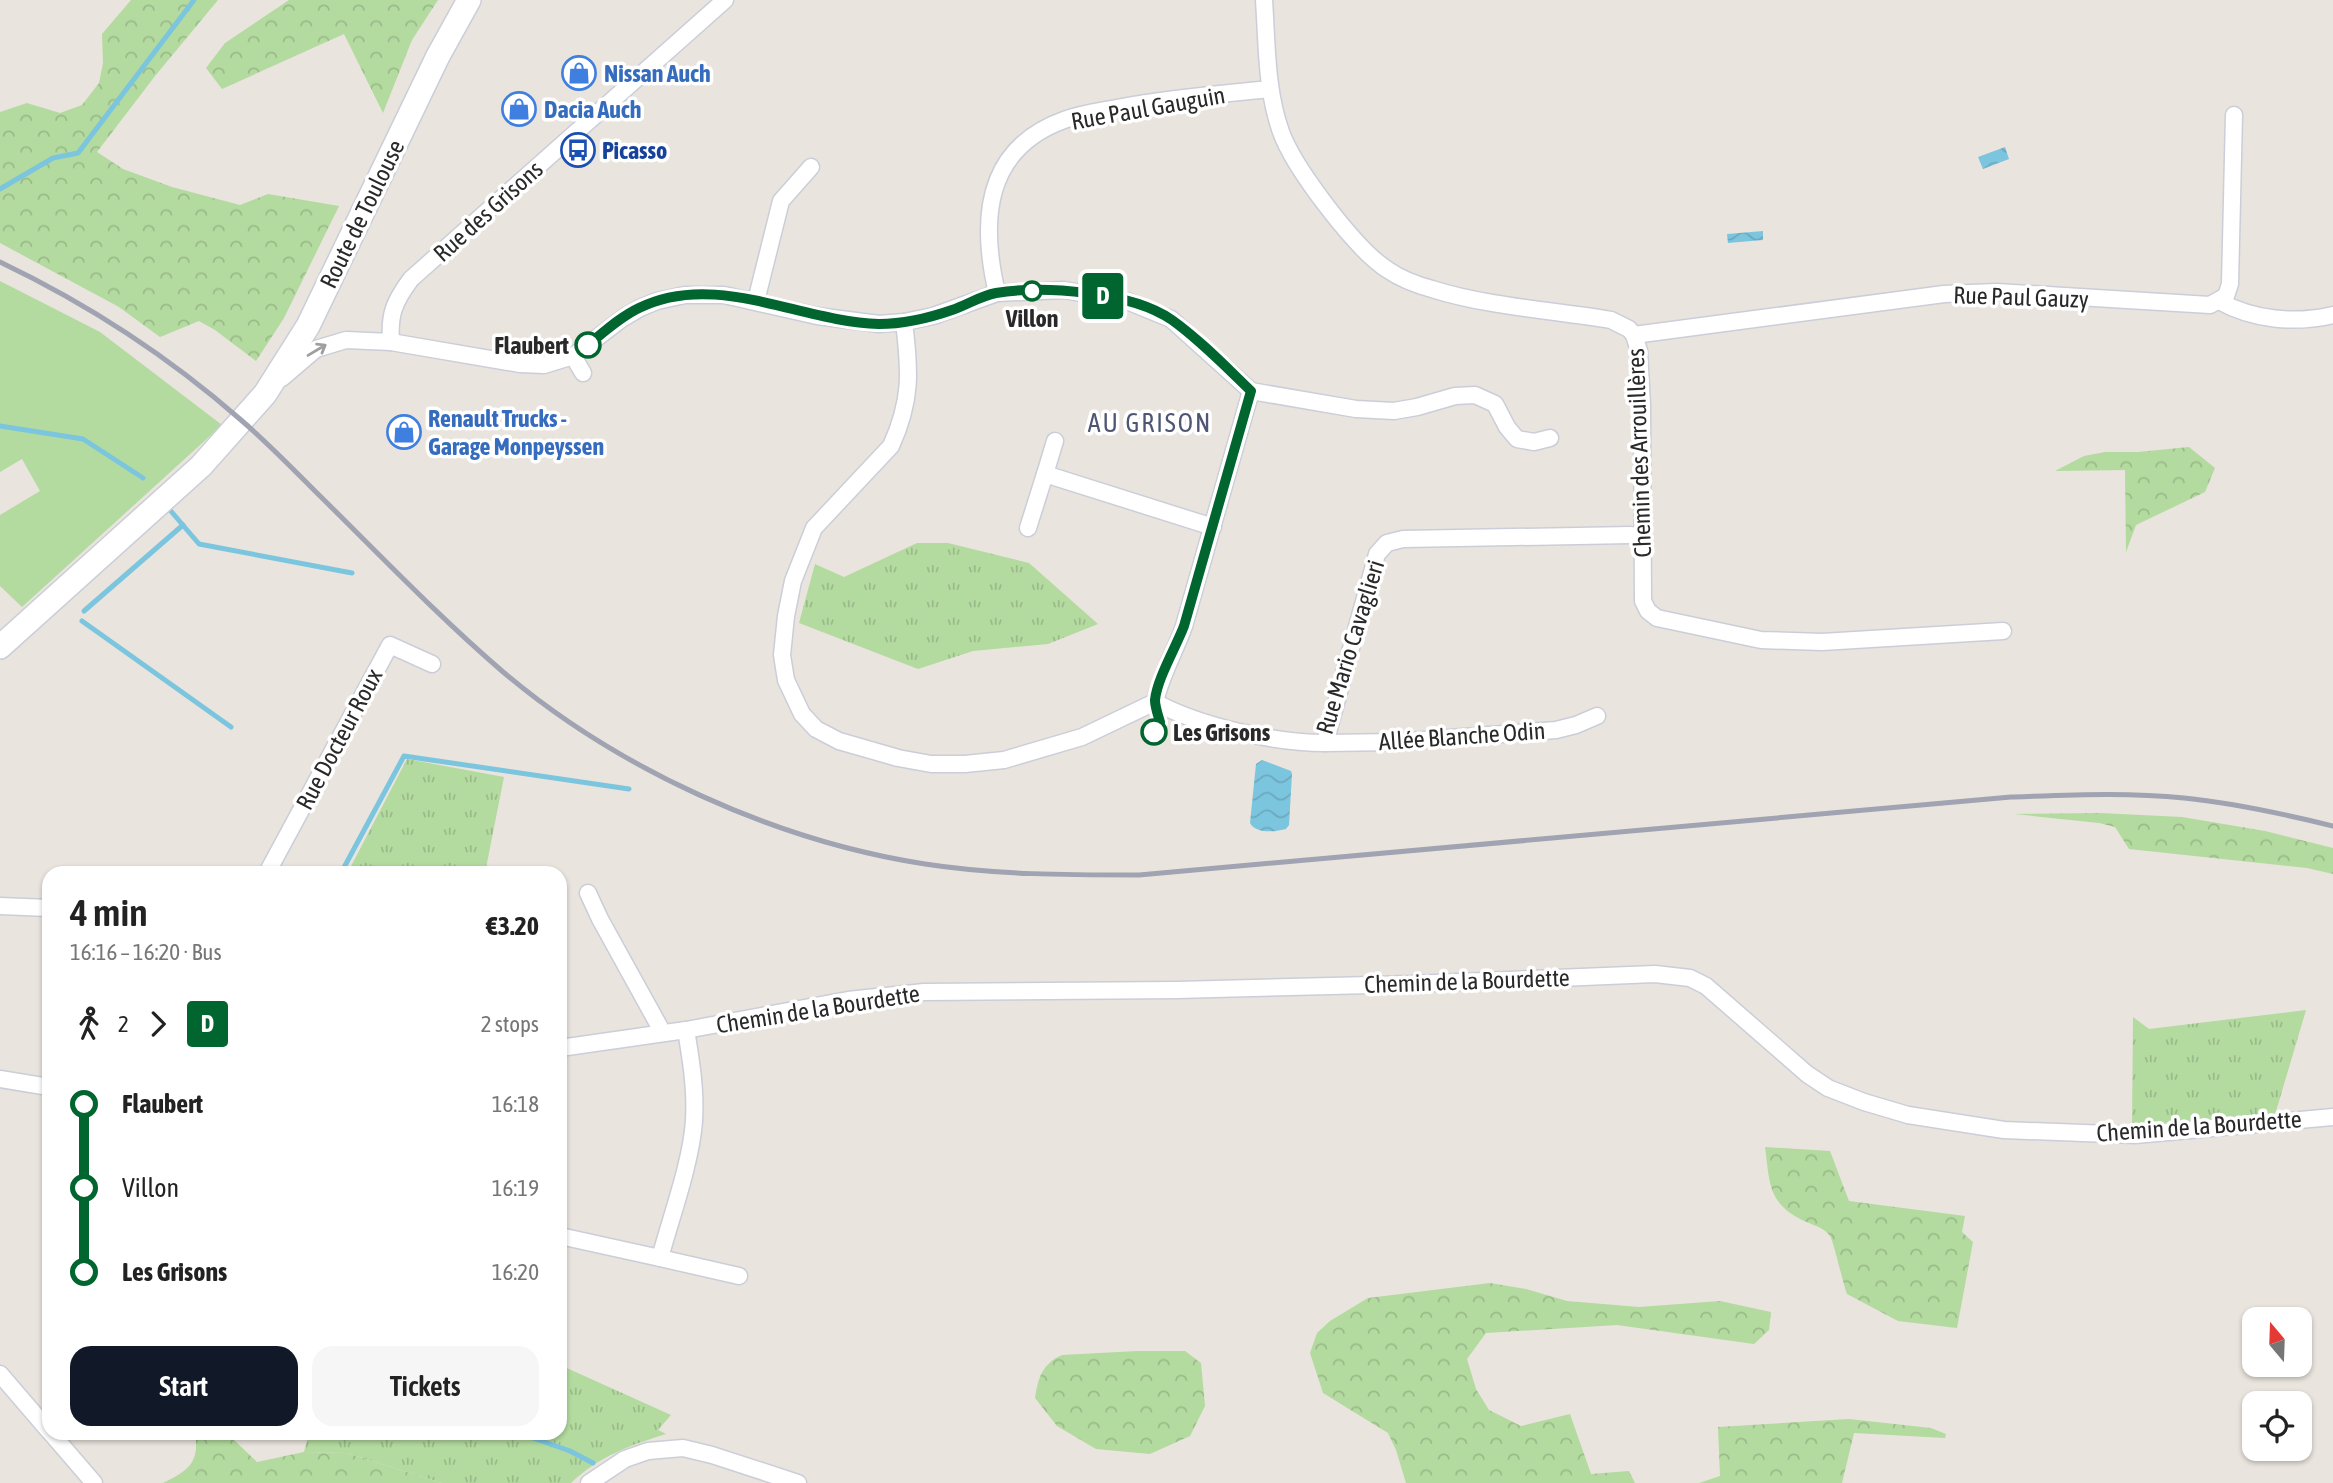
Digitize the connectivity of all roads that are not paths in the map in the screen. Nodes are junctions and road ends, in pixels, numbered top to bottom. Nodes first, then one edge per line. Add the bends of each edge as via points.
1 (469, 0) edge
2 (725, 0) edge
3 (1264, 0) edge
4 (1270, 89) junction
5 (2234, 115) dead end
6 (811, 167) dead end
7 (996, 293) junction
8 (756, 301) junction
9 (2219, 301) junction
10 (2333, 315) edge
11 (904, 323) junction
12 (1634, 335) junction
13 (391, 342) junction
14 (573, 356) junction
15 (583, 373) dead end
16 (1251, 391) junction
17 (265, 394) junction
18 (1550, 438) dead end
19 (1055, 441) dead end
20 (1045, 474) junction
21 (1213, 527) junction
22 (1028, 528) dead end
23 (1631, 535) dead end
24 (2003, 631) dead end
25 (0, 647) edge
26 (432, 664) dead end
27 (1155, 702) junction
28 (1597, 716) dead end
29 (1325, 743) junction
30 (271, 866) edge
31 (588, 893) dead end
32 (0, 906) edge
33 (42, 908) edge
34 (686, 1030) junction
35 (663, 1033) junction
36 (567, 1047) edge
37 (0, 1079) edge
38 (42, 1086) edge
39 (2333, 1117) edge
40 (567, 1242) edge
41 (660, 1258) junction
42 (739, 1276) dead end
43 (0, 1374) edge
44 (42, 1423) edge
45 (57, 1440) edge
46 (94, 1483) edge
47 (589, 1483) edge
48 (798, 1483) edge

1 - 17 main road, Route de Toulouse via 308,326
2 - 13 street, Rue des Grisons via 411,279 390,318
3 - 4 street, Chemin des Arrouillères
4 - 7 street, Rue Paul Gauguin via 1088,113 1034,136 1003,169 990,203 987,237
4 - 12 street, Chemin des Arrouillères via 1291,155 1359,246 1388,271 1472,299 1611,320
5 - 9 street via 2230,284
6 - 8 street via 781,201
7 - 11 street
7 - 16 street via 1064,290 1144,307 1171,319
8 - 11 street via 851,322
8 - 14 street via 697,294 657,301 622,318
9 - 10 street via 2236,311 2263,317 2299,320
9 - 12 street, Rue Paul Gauzy via 2201,306 1997,292 1944,294
11 - 27 street via 910,385 899,429 891,446 814,528 793,580 782,655 786,680 802,714 816,729 865,750 931,764 965,764 1004,760 1082,737
12 - 24 street, Chemin des Arrouillères via 1642,405 1643,601 1648,611 1761,640 1822,642
13 - 14 street via 520,364 544,365
17 -> 13 street via 316,349 330,343
14 - 15 street
16 - 18 street via 1394,411 1475,395 1494,404 1517,439 1534,442
16 - 21 street
17 - 25 main road, Route de Toulouse via 201,466
19 - 20 street
20 - 21 street
20 - 22 street
21 - 27 street via 1184,626
23 - 29 street, Rue Mario Cavaglieri via 1387,543 1377,554
26 - 30 street, Rue Docteur Roux via 390,645
27 - 29 street, Rue Mario Cavaglieri via 1176,713 1253,734
28 - 29 street, Allée Blanche Odin via 1556,730
31 - 35 street
32 - 33 street
34 - 35 street, Chemin de la Bourdette
34 - 39 street, Chemin de la Bourdette via 848,1000 924,992 1177,990 1654,974 1690,978 1706,986 1828,1088 1908,1115 2004,1130 2135,1135
34 - 41 street via 695,1090 694,1123
35 - 36 street, Chemin de la Bourdette
37 - 38 street
40 - 41 street
41 - 42 street
43 - 44 street
45 - 46 street
47 - 48 street via 625,1459 648,1451 683,1448

